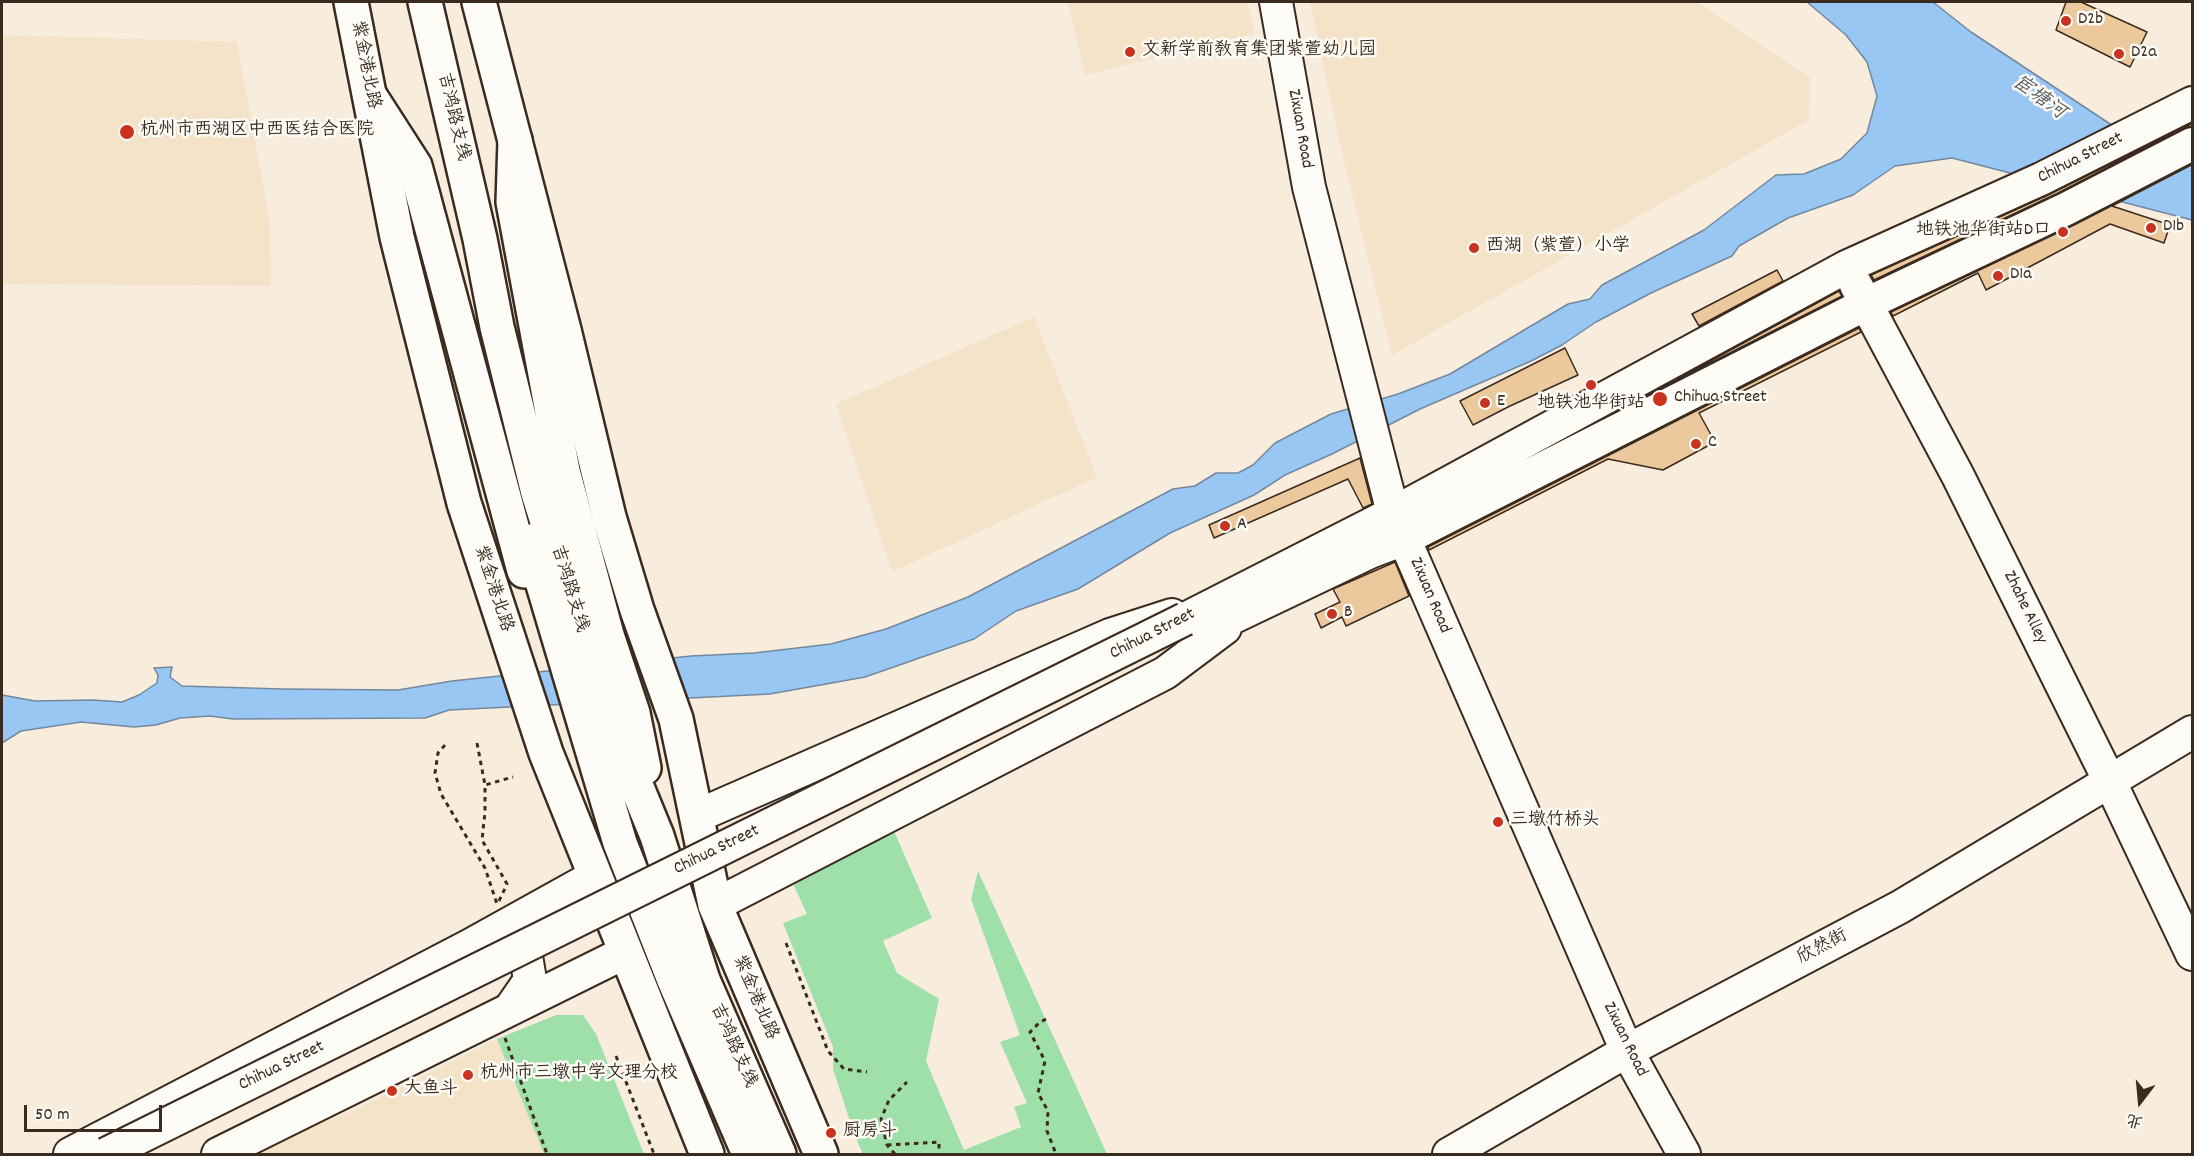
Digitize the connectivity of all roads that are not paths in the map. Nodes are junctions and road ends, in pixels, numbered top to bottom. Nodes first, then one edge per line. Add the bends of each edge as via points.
1 (351, 2) edge
2 (405, 2) edge
3 (425, 2) edge
4 (479, 2) edge
5 (1276, 2) edge
6 (2193, 103) edge
7 (515, 140) junction
8 (2193, 144) edge
9 (469, 239) junction
10 (1846, 267) junction
11 (1866, 304) junction
12 (1399, 526) junction
13 (1239, 604) junction
14 (1191, 627) junction
15 (560, 641) junction
16 (586, 723) junction
17 (2193, 732) edge
18 (2110, 782) junction
19 (698, 816) junction
20 (595, 876) junction
21 (715, 904) junction
22 (469, 946) junction
23 (626, 952) junction
24 (2193, 954) edge
25 (507, 1023) junction
26 (1627, 1051) junction
27 (70, 1155) edge
28 (106, 1155) edge
29 (147, 1155) edge
30 (218, 1155) edge
31 (707, 1155) edge
32 (749, 1155) edge
33 (779, 1155) edge
34 (821, 1155) edge
35 (1449, 1155) edge
36 (1684, 1155) edge

1 - 15 main road, 紫金港北路 via 370,96 415,165
2 - 9 main road, 吉鸿路支线
3 - 9 main road, 吉鸿路支线
4 - 7 main road, 紫金港北路
5 - 12 main road, Zixuan Road via 1309,187
6 - 10 main road, Chihua Street via 2042,179
7 - 15 main road via 513,202 561,459
7 - 19 main road, 紫金港北路 via 609,517 676,719
8 - 11 main road, Chihua Street
9 - 15 main road, 吉鸿路支线 via 520,506
10 - 11 main road, Zhahe Alley
10 - 12 main road, Chihua Street
11 - 12 main road, Chihua Street
11 - 18 main road, Zhahe Alley via 1958,476
12 - 13 main road, Chihua Street via 1370,552
12 - 26 main road, Zixuan Road
13 - 14 main road, Chihua Street
13 - 19 main road via 1110,635
13 - 21 main road via 1166,674
14 - 28 main road, Chihua Street, bridge
14 - 29 main road, Chihua Street via 1077,695 561,940
15 - 16 main road, 吉鸿路支线
15 - 16 main road
16 - 20 main road
16 - 32 main road, 吉鸿路支线 via 620,843
16 - 33 main road, 吉鸿路支线 via 657,836 703,980
17 - 18 main road, 欣然街
18 - 24 main road, Zhahe Alley
18 - 26 main road, 欣然街 via 1900,907
19 - 21 main road, 紫金港北路
20 - 22 main road
20 - 23 main road
21 - 34 main road, 紫金港北路
22 - 25 main road via 499,939 525,950 530,980
22 - 27 main road
23 - 25 main road
23 - 31 main road
25 - 30 main road
26 - 35 main road, 欣然街
26 - 36 main road, Zixuan Road

